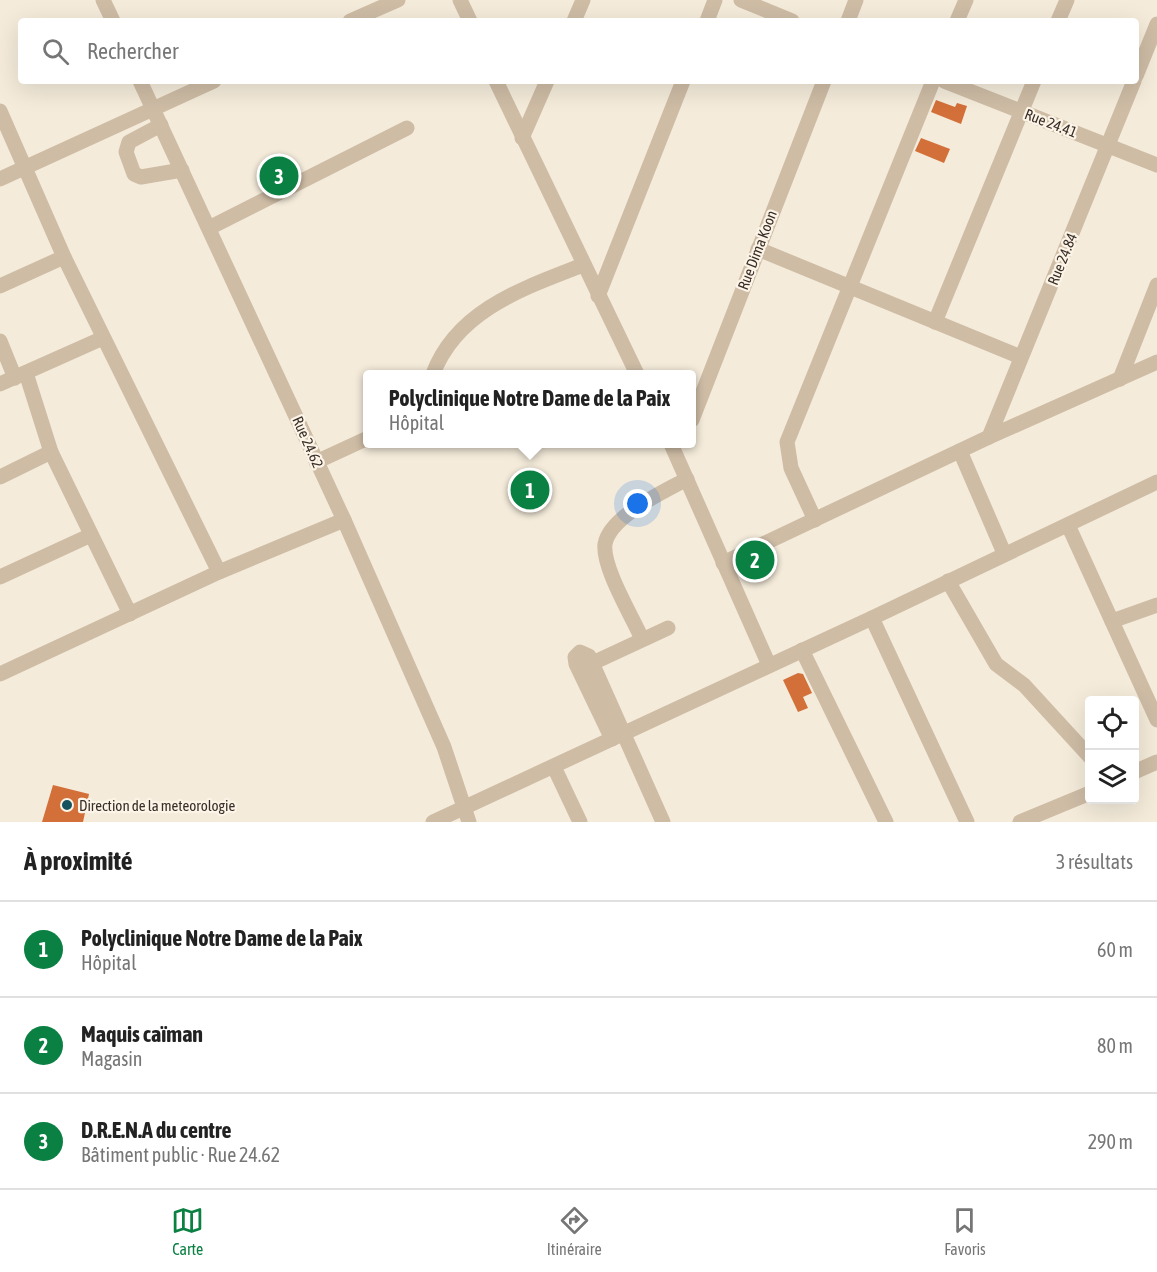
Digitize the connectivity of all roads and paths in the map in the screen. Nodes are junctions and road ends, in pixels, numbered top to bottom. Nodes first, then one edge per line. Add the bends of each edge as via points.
1 (103, 0) edge
2 (398, 0) edge
3 (460, 0) edge
4 (583, 0) edge
5 (715, 0) edge
6 (741, 0) edge
7 (856, 0) edge
8 (966, 0) edge
9 (1067, 0) edge
10 (112, 18) edge
11 (357, 18) edge
12 (469, 18) edge
13 (575, 18) edge
14 (708, 18) edge
15 (785, 18) edge
16 (849, 18) edge
17 (958, 18) edge
18 (1059, 18) edge
19 (1157, 24) edge
20 (1139, 69) edge
21 (141, 84) edge
22 (207, 84) edge
23 (497, 84) edge
24 (546, 84) edge
25 (682, 84) edge
26 (823, 84) edge
27 (932, 84) edge
28 (952, 84) edge
29 (1033, 84) edge
30 (1133, 84) edge
31 (153, 108) junction
32 (0, 111) edge
33 (1021, 111) junction
34 (160, 125) junction
35 (407, 128) dead end
36 (522, 138) junction
37 (1108, 146) junction
38 (1157, 165) edge
39 (26, 167) junction
40 (182, 170) junction
41 (0, 179) edge
42 (209, 228) junction
43 (758, 249) junction
44 (64, 256) junction
45 (583, 265) junction
46 (1157, 285) edge
47 (0, 286) edge
48 (848, 288) junction
49 (598, 296) junction
50 (935, 322) junction
51 (103, 338) junction
52 (0, 341) edge
53 (1021, 357) junction
54 (1157, 362) edge
55 (436, 370) edge
56 (635, 370) edge
57 (21, 376) junction
58 (1120, 379) junction
59 (0, 384) edge
60 (696, 410) edge
61 (989, 437) junction
62 (363, 440) edge
63 (677, 448) edge
64 (960, 451) junction
65 (51, 452) junction
66 (316, 462) junction
67 (0, 477) edge
68 (687, 479) junction
69 (1157, 482) edge
70 (344, 520) junction
71 (815, 520) junction
72 (1068, 525) junction
73 (91, 535) junction
74 (1004, 553) junction
75 (723, 563) junction
76 (219, 572) junction
77 (0, 576) edge
78 (948, 581) junction
79 (1157, 605) edge
80 (130, 614) junction
81 (872, 618) junction
82 (1112, 621) junction
83 (668, 628) dead end
84 (642, 639) junction
85 (802, 650) junction
86 (769, 665) junction
87 (0, 674) edge
88 (1157, 720) edge
89 (617, 737) junction
90 (1085, 753) edge
91 (1157, 762) edge
92 (554, 767) junction
93 (1139, 770) edge
94 (1085, 795) edge
95 (463, 807) junction
96 (433, 822) edge
97 (469, 822) edge
98 (580, 822) edge
99 (663, 822) edge
100 (886, 822) edge
101 (967, 822) edge
102 (1020, 822) edge

1 - 10 street
2 - 11 street
3 - 12 street
4 - 13 street
5 - 14 street
6 - 15 street
7 - 16 street
8 - 17 street
9 - 18 street
19 - 20 street
21 - 31 street, Rue 24.62
22 - 31 street
23 - 36 street
24 - 36 street
25 - 49 street
26 - 43 street, Rue Dima Koon
27 - 48 street
28 - 33 street, Rue 24.41
29 - 33 street
30 - 37 street, Rue 24.84
31 - 34 street, Rue 24.62
31 - 39 street
32 - 39 street
33 - 37 street, Rue 24.41
33 - 50 street
34 - 40 street, Rue 24.62
34 - 40 street via 129,142 126,152 135,174 141,177
35 - 42 street
36 - 45 street
37 - 38 street, Rue 24.41
37 - 53 street, Rue 24.84
39 - 41 street
39 - 44 street
40 - 42 street, Rue 24.62
42 - 66 street, Rue 24.62
43 - 48 street
43 - 60 street, Rue Dima Koon
44 - 47 street
44 - 51 street
45 - 49 street
45 - 55 street via 493,303 445,351
46 - 58 street
48 - 50 street
48 - 71 street via 787,442 791,468
49 - 56 street
50 - 53 street
51 - 57 street
51 - 76 street
52 - 57 street
53 - 61 street, Rue 24.84
54 - 58 street
57 - 59 street
57 - 65 street
58 - 61 street
61 - 64 street
62 - 66 street
63 - 68 street
64 - 71 street
64 - 74 street
65 - 67 street
65 - 73 street
66 - 70 street, Rue 24.62
68 - 75 street
68 - 84 street via 629,514 613,528 605,543 607,561
69 - 72 street
70 - 76 street
70 - 95 street, Rue 24.62 via 444,747
71 - 75 street
72 - 74 street
72 - 82 street
73 - 77 street
73 - 80 street
74 - 78 street
75 - 86 street
76 - 80 street
78 - 81 street
78 - 90 street via 996,664 1024,685
79 - 82 street
80 - 87 street
81 - 85 street
81 - 101 street
82 - 88 street
83 - 84 street
84 - 89 street via 585,666
85 - 86 street
85 - 100 street
86 - 89 street
89 - 92 street
89 - 99 street
91 - 93 street
92 - 95 street
92 - 98 street
94 - 102 street
95 - 96 street
95 - 97 street, Rue 24.62

